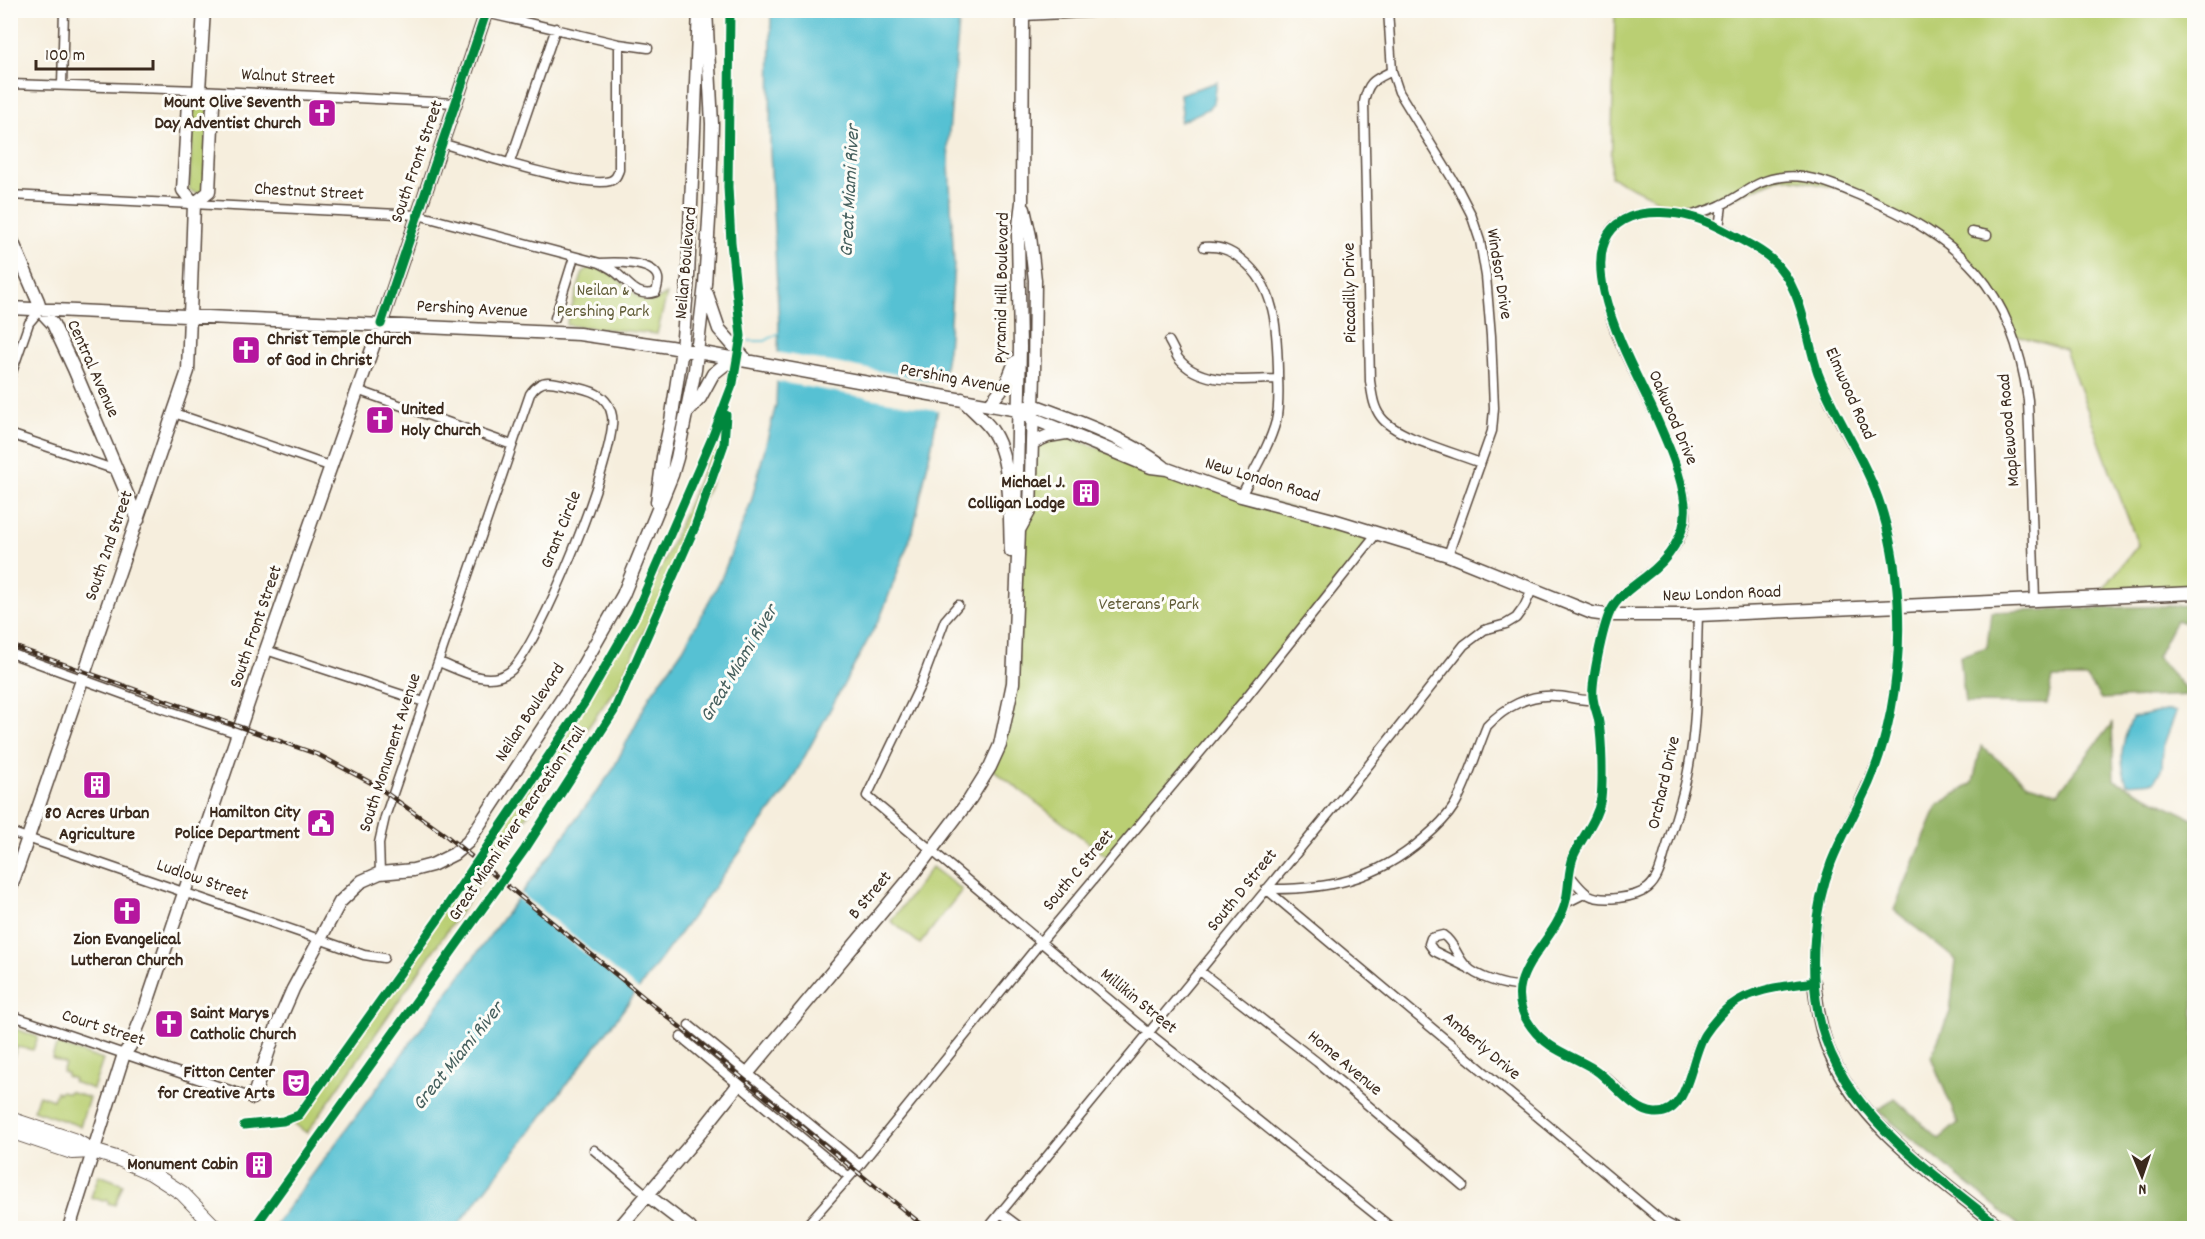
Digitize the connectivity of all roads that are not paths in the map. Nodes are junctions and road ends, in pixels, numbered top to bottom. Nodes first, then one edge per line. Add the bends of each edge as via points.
1 (64, 10) edge
2 (204, 10) edge
3 (699, 10) edge
4 (706, 10) edge
5 (1145, 10) edge
6 (1388, 10) edge
7 (487, 12) edge
8 (1023, 13) edge
9 (556, 28) junction
10 (619, 44) junction
11 (648, 48) dead end
12 (1392, 71) junction
13 (10, 84) edge
14 (62, 85) junction
15 (199, 90) junction
16 (455, 103) junction
17 (441, 143) junction
18 (510, 162) junction
19 (10, 195) edge
20 (1022, 202) junction
21 (194, 204) junction
22 (1722, 205) junction
23 (418, 215) junction
24 (1690, 216) junction
25 (1719, 228) junction
26 (1972, 232) dead end
27 (1987, 235) dead end
28 (10, 236) edge
29 (1204, 247) dead end
30 (574, 257) junction
31 (600, 263) junction
32 (705, 284) junction
33 (10, 308) edge
34 (40, 310) junction
35 (190, 317) junction
36 (555, 318) dead end
37 (381, 324) junction
38 (1169, 341) dead end
39 (1020, 347) junction
40 (682, 349) junction
41 (697, 352) junction
42 (734, 352) junction
43 (10, 378) edge
44 (1278, 379) junction
45 (357, 390) junction
46 (530, 394) joint
47 (962, 399) junction
48 (990, 404) junction
49 (1033, 405) junction
50 (1018, 410) junction
51 (688, 411) junction
52 (174, 413) junction
53 (1032, 418) junction
54 (1070, 433) junction
55 (10, 434) edge
56 (1032, 443) junction
57 (512, 445) junction
58 (1480, 463) junction
59 (332, 467) junction
60 (1167, 469) junction
61 (116, 470) junction
62 (1241, 496) junction
63 (657, 512) junction
64 (138, 520) junction
65 (1019, 530) junction
66 (1377, 533) junction
67 (1448, 555) junction
68 (1016, 574) junction
69 (1532, 590) junction
70 (2194, 593) edge
71 (2035, 599) junction
72 (958, 605) dead end
73 (1897, 606) junction
74 (1607, 615) junction
75 (1698, 615) junction
76 (266, 650) junction
77 (10, 652) edge
78 (439, 662) junction
79 (83, 678) junction
80 (1593, 700) junction
81 (424, 702) junction
82 (239, 734) junction
83 (10, 832) edge
84 (28, 839) junction
85 (931, 852) junction
86 (380, 873) junction
87 (1569, 874) junction
88 (1266, 889) junction
89 (10, 890) edge
90 (185, 893) junction
91 (1584, 894) junction
92 (1566, 903) junction
93 (319, 939) junction
94 (1040, 943) junction
95 (384, 958) dead end
96 (1466, 967) junction
97 (1200, 971) junction
98 (1814, 982) junction
99 (1520, 986) junction
100 (10, 1015) edge
101 (689, 1025) dead end
102 (1149, 1033) junction
103 (681, 1037) dead end
104 (124, 1054) junction
105 (747, 1074) junction
106 (739, 1084) junction
107 (253, 1098) joint
108 (10, 1119) edge
109 (10, 1131) edge
110 (594, 1150) dead end
111 (93, 1151) junction
112 (860, 1165) junction
113 (848, 1176) junction
114 (1463, 1186) dead end
115 (647, 1195) junction
116 (1001, 1213) junction
117 (69, 1228) edge
118 (213, 1228) edge
119 (619, 1228) edge
120 (690, 1228) edge
121 (804, 1228) edge
122 (988, 1228) edge
123 (1021, 1228) edge
124 (1392, 1228) edge
125 (1676, 1228) edge
126 (2001, 1228) edge

1 - 14 street
2 - 15 street, South 2nd Street
3 - 40 street, Neilan Boulevard
4 - 32 street, Neilan Boulevard via 712,123
5 - 8 street
6 - 12 street, Windsor Drive
7 - 9 street
7 - 16 street, South Front Street
8 - 20 street, Pyramid Hill Boulevard
9 - 10 street
9 - 18 street
10 - 11 street
10 - 18 street via 619,170 615,178 609,182 582,180
12 - 58 street, Windsor Drive via 1399,92 1456,185 1480,241 1486,276 1494,408 1492,431
12 - 58 street, Piccadilly Drive via 1372,80 1364,102 1373,400 1380,416 1400,432
13 - 14 street, Walnut Street
14 - 15 street, Walnut Street
15 - 16 street, Walnut Street
15 - 21 street, South 2nd Street via 188,102 183,190
15 - 21 street via 213,105 209,192
16 - 17 street, South Front Street
17 - 18 street
17 - 23 street, South Front Street
19 - 21 street, Chestnut Street
20 - 39 street, Pyramid Hill Boulevard via 1018,234
20 - 49 street, Pyramid Hill Boulevard via 1035,280
21 - 23 street, Chestnut Street
21 - 35 street, South 2nd Street
22 - 24 street, Maplewood Road
22 - 25 street
22 - 71 street, Maplewood Road via 1764,180 1799,175 1895,210 1950,245 1973,266 2000,306 2026,381
23 - 30 street, Chestnut Street
23 - 37 street, South Front Street
24 - 25 street, Oakwood Drive
24 - 74 street, Oakwood Drive via 1643,213 1623,219 1604,240 1601,267 1605,297 1616,334 1677,470 1685,523 1665,560 1627,589
25 - 73 street, Elmwood Road via 1771,259 1794,291 1819,375 1877,496 1894,564
26 - 27 street
28 - 34 street, Central Avenue
29 - 44 street via 1218,246 1233,253 1261,279 1277,331
30 - 31 street, Chestnut Street
30 - 36 street
31 - 31 street, Chestnut Street via 631,264 652,270 658,275 656,292 638,293
32 - 41 street, Neilan Boulevard
32 - 42 street via 716,323
33 - 34 street, Pershing Avenue
34 - 35 street, Pershing Avenue
34 - 43 street via 29,323
34 - 61 street, Central Avenue via 53,324
35 - 37 street, Pershing Avenue
35 - 52 street, South 2nd Street via 188,371
37 - 40 street, Pershing Avenue via 579,334
37 - 45 street, South Front Street
38 - 44 street via 1179,359 1194,372 1209,377
39 - 48 street via 1007,382
39 - 50 street, Pyramid Hill Boulevard
40 - 41 street, Pershing Avenue
40 - 63 street, Neilan Boulevard via 658,485
41 - 42 street, Pershing Avenue
41 - 51 street, Neilan Boulevard
42 - 47 street, Pershing Avenue via 747,361
42 - 51 street via 713,374
44 - 62 street via 1276,421
45 - 57 street
45 - 59 street, South Front Street
46 - 57 street, South Monument Avenue
46 - 78 street, Grant Circle via 535,387 548,382 596,392 609,407 612,430 586,519 531,642 516,666 500,676 483,678
47 - 48 street, Pershing Avenue
47 - 68 street via 996,438 1006,469 1011,558
48 - 50 street, Pershing Avenue
49 - 50 street, Pershing Avenue
49 - 53 street, Pyramid Hill Boulevard
49 - 60 street, New London Road via 1098,431
50 - 53 street, New London Road
50 - 65 street, B Street
51 - 63 street, Neilan Boulevard via 672,475
52 - 59 street
52 - 64 street, South 2nd Street
53 - 54 street, New London Road
53 - 56 street, B Street
54 - 56 street via 1052,434
54 - 60 street, New London Road via 1152,467
55 - 61 street
56 - 65 street, B Street via 1030,510
57 - 78 street, South Monument Avenue
58 - 67 street, Windsor Drive
59 - 76 street, South Front Street
60 - 62 street, New London Road
61 - 64 street, Central Avenue
62 - 66 street, New London Road
63 - 86 street, Neilan Boulevard via 617,605 577,676 479,828 454,854 432,865
64 - 79 street, South 2nd Street
65 - 68 street, B Street
66 - 67 street, New London Road
66 - 94 street, South C Street via 1245,699
67 - 69 street, New London Road
68 - 85 street, B Street via 1013,683 1000,745 970,799
69 - 74 street, New London Road
69 - 88 street, South D Street via 1516,618 1484,630 1464,645
70 - 71 street, New London Road
71 - 73 street, New London Road
72 - 85 street, Millikin Street via 945,620 920,688 867,796
73 - 75 street, New London Road
73 - 98 street, Elmwood Road via 1898,652 1890,714 1870,780 1830,865 1814,938
74 - 75 street, New London Road
74 - 80 street, Oakwood Drive
75 - 91 street, Orchard Drive via 1688,769 1679,813 1656,878 1647,889 1630,896
76 - 81 street
76 - 82 street, South Front Street
77 - 79 street
78 - 81 street, South Monument Avenue
79 - 82 street
79 - 84 street, South 2nd Street
80 - 87 street, Oakwood Drive via 1599,721 1602,793 1592,827 1576,849
80 - 88 street via 1544,696 1518,702 1497,715 1487,726 1454,806 1439,825 1403,856 1342,883
81 - 86 street, South Monument Avenue via 381,832
82 - 90 street, South Front Street
83 - 84 street, Ludlow Street
84 - 89 street, South 2nd Street
84 - 90 street, Ludlow Street
85 - 94 street, Millikin Street
85 - 105 street, B Street
86 - 93 street via 347,893
87 - 91 street
87 - 92 street, Oakwood Drive
88 - 97 street, South D Street
88 - 125 street, Amberly Drive via 1661,1220
90 - 93 street, Ludlow Street
90 - 104 street, South Front Street via 145,1009
91 - 92 street
92 - 99 street, Oakwood Drive via 1526,966
93 - 95 street, Ludlow Street
93 - 107 street via 277,1026
94 - 102 street, Millikin Street
94 - 112 street, South C Street
96 - 96 street via 1450,940 1443,935 1431,938 1429,944 1434,951
96 - 99 street via 1507,986
97 - 102 street, South D Street
97 - 114 street, Home Avenue via 1317,1062
98 - 99 street via 1771,988 1733,1003 1702,1037 1674,1108 1661,1113 1640,1108 1609,1079 1539,1036 1520,1003
98 - 126 street via 1817,1009 1830,1053 1852,1091 1900,1145
100 - 104 street, Court Street
101 - 105 street
102 - 116 street, South D Street
102 - 124 street, Millikin Street
103 - 106 street
104 - 107 street, Court Street
104 - 111 street, South Front Street
105 - 106 street, B Street
105 - 112 street
106 - 113 street
106 - 115 street, B Street
108 - 111 main road via 76,1141
109 - 111 main road via 72,1152
110 - 115 street
111 - 117 street, South Front Street
111 - 118 main road via 119,1158 166,1181
112 - 113 street, South C Street
113 - 121 street, South C Street
115 - 119 street, B Street
115 - 120 street
116 - 122 street, South D Street
116 - 123 street

